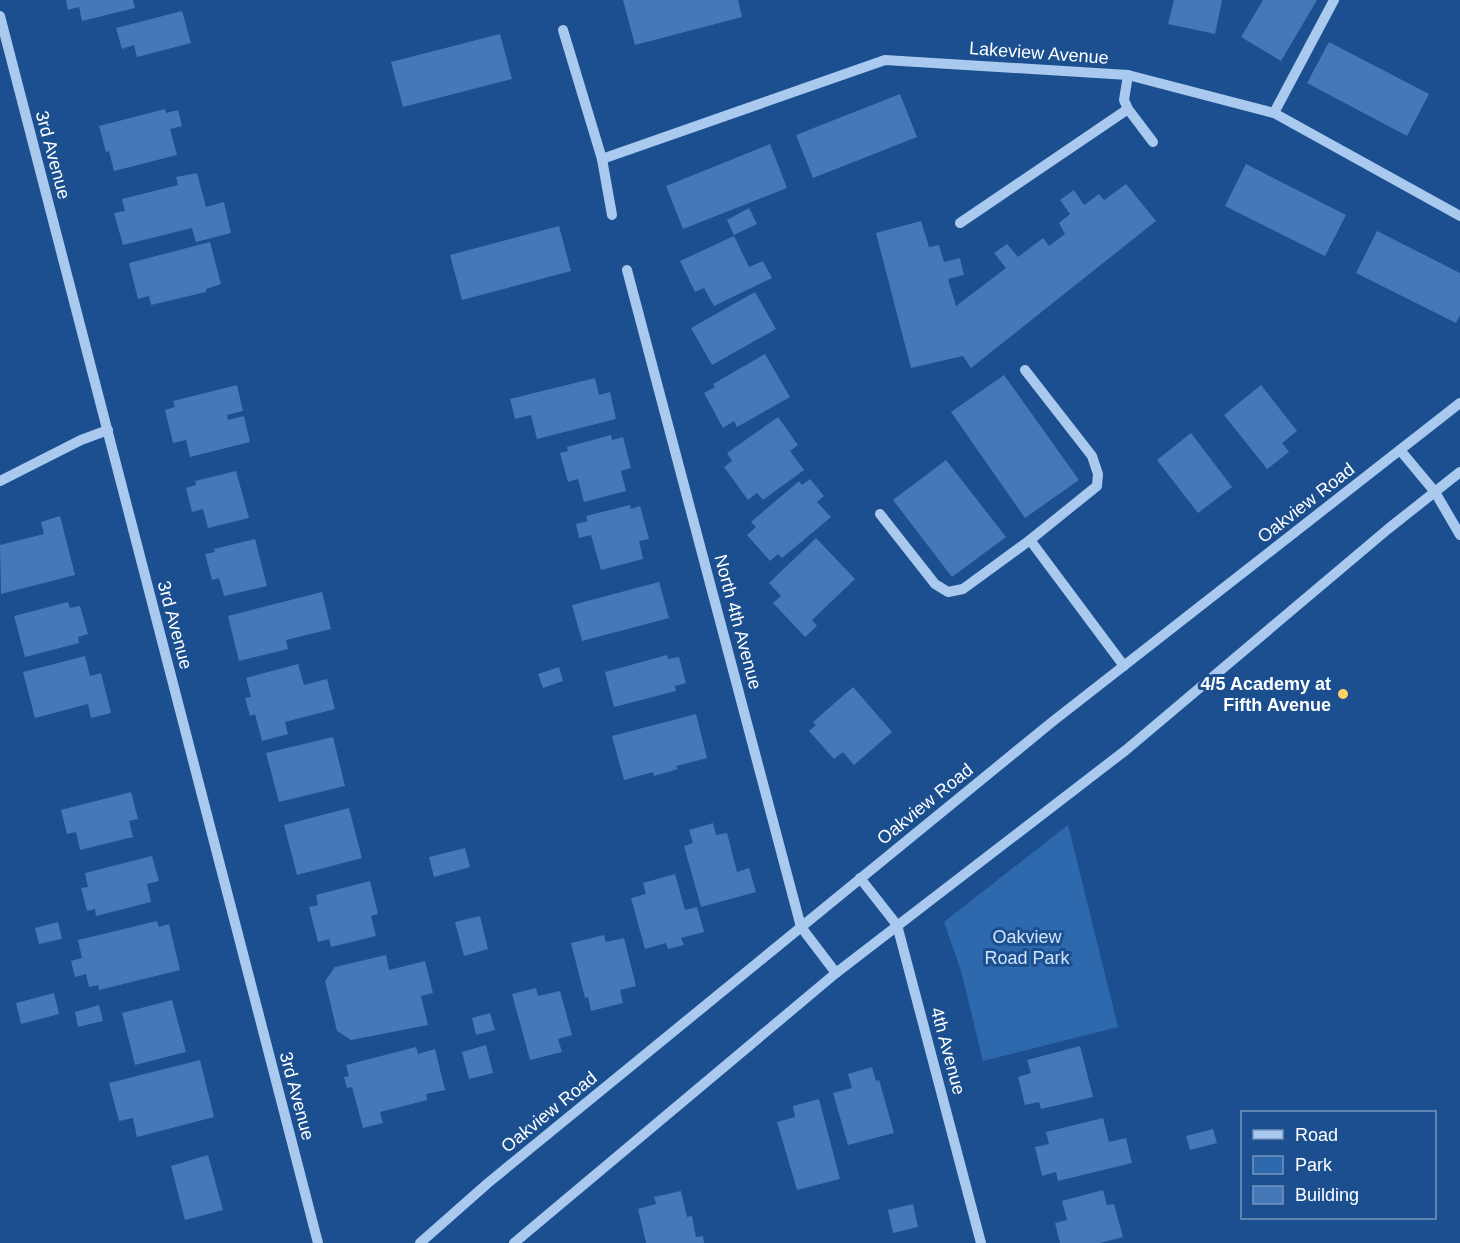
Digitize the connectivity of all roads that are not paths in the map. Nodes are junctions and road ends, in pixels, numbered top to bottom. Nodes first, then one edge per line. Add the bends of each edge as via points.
1 (1334, 0) edge
2 (0, 15) edge
3 (563, 30) dead end
4 (1128, 75) junction
5 (1128, 109) junction
6 (1274, 113) junction
7 (1153, 142) dead end
8 (602, 159) junction
9 (612, 215) dead end
10 (1460, 216) edge
11 (960, 223) dead end
12 (627, 270) dead end
13 (1025, 370) dead end
14 (1460, 403) edge
15 (108, 430) junction
16 (1400, 450) junction
17 (1460, 472) edge
18 (0, 481) edge
19 (1435, 492) junction
20 (880, 514) dead end
21 (1460, 535) edge
22 (1030, 540) junction
23 (1124, 666) junction
24 (860, 878) junction
25 (897, 924) junction
26 (801, 927) junction
27 (836, 974) junction
28 (318, 1243) edge
29 (420, 1243) edge
30 (514, 1243) edge
31 (981, 1243) edge

1 - 6 street
2 - 15 street, 3rd Avenue
3 - 8 street
4 - 5 street via 1124,100
4 - 6 street, Lakeview Avenue
4 - 8 street, Lakeview Avenue via 885,60
5 - 7 street
5 - 11 street
6 - 10 street, Lakeview Avenue
8 - 9 street
12 - 26 street, North 4th Avenue
13 - 22 street via 1092,456 1098,474 1096,486
14 - 16 street, Oakview Road
15 - 18 street
15 - 28 street, 3rd Avenue
16 - 19 street
16 - 23 street, Oakview Road
17 - 19 street
19 - 21 street
19 - 25 street via 1125,750
20 - 22 street via 935,584 948,592 963,589
22 - 23 street
23 - 24 street, Oakview Road
24 - 25 street, 4th Avenue
24 - 26 street, Oakview Road
25 - 27 street
25 - 31 street, 4th Avenue
26 - 27 street, North 4th Avenue
26 - 29 street, Oakview Road
27 - 30 street

